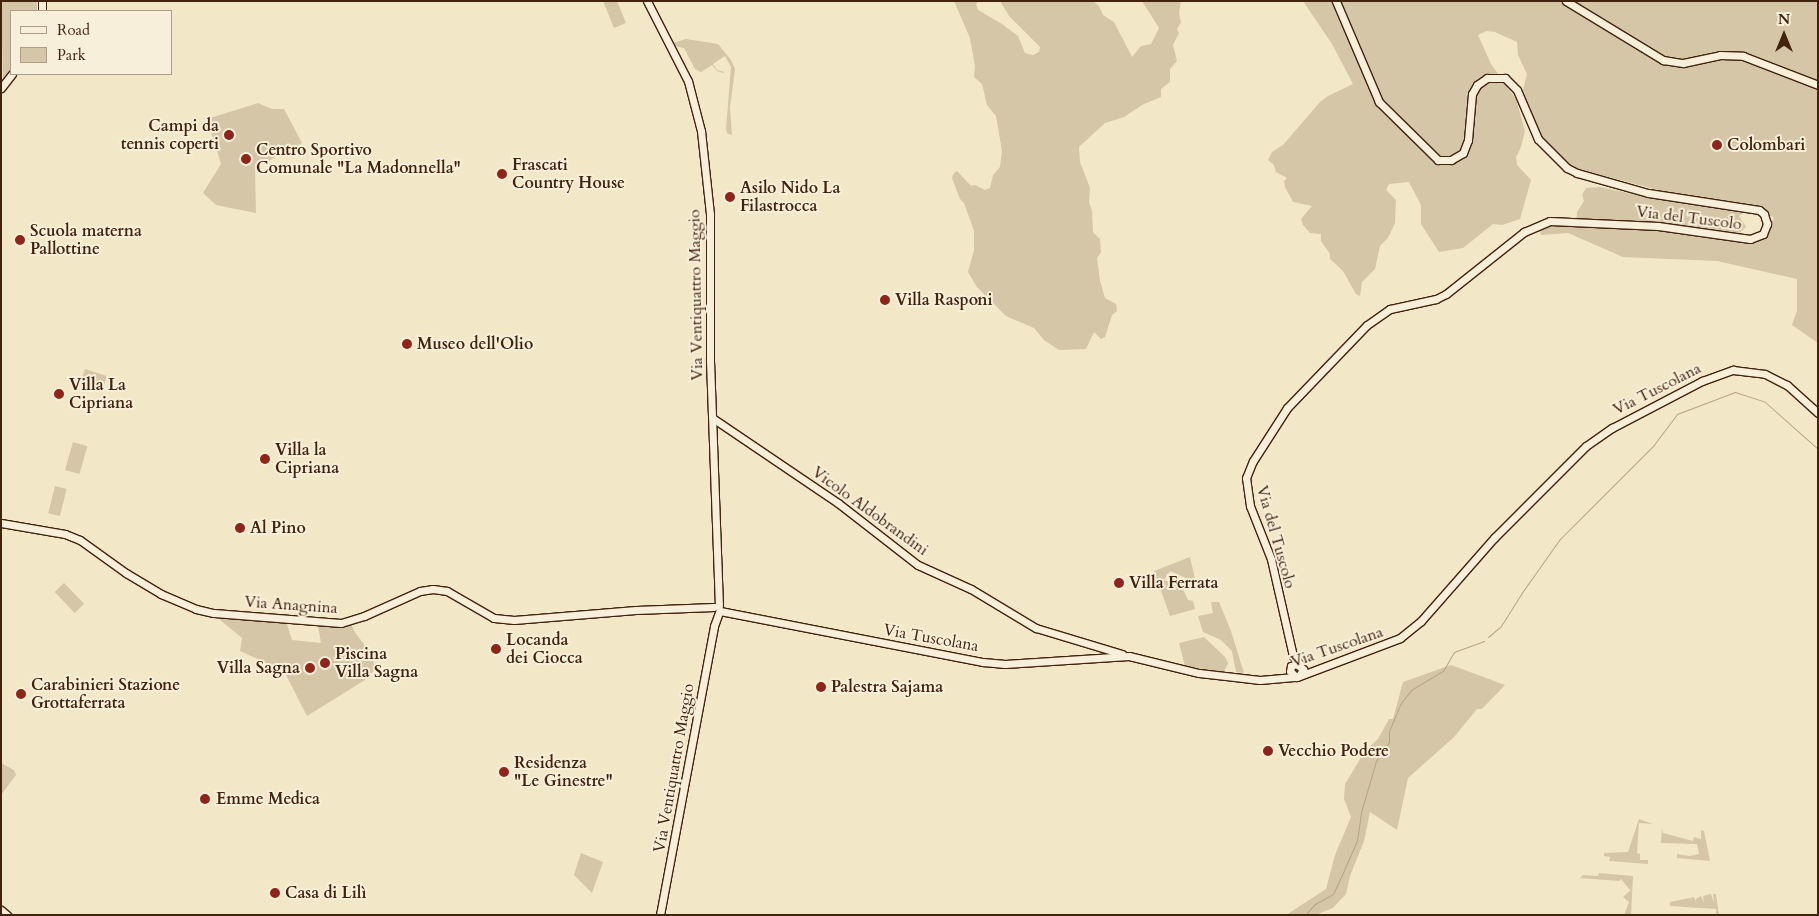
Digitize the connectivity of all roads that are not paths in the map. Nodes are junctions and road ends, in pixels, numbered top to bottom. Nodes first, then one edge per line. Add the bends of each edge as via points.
1 (646, 1) edge
2 (1336, 1) edge
3 (1566, 1) edge
4 (11, 75) edge
5 (1818, 85) edge
6 (1, 88) edge
7 (1818, 412) edge
8 (714, 419) junction
9 (1, 523) edge
10 (717, 611) junction
11 (1107, 653) junction
12 (1129, 656) joint
13 (1293, 656) junction
14 (1300, 665) junction
15 (1290, 668) junction
16 (1315, 671) junction
17 (1298, 677) junction
18 (1282, 679) junction
19 (1, 910) edge
20 (7, 915) edge
21 (660, 915) edge

1 - 8 main road, Via Ventiquattro Maggio via 688,81 701,131 710,214 710,361
2 - 13 main road, Via del Tuscolo via 1379,102 1438,160 1451,160 1463,153 1468,140 1472,94 1477,85 1487,78 1505,78 1517,90 1538,139 1567,168 1648,193 1759,210 1767,224 1763,234 1750,239 1658,226 1550,221 1530,228 1446,294 1390,309 1367,324 1287,408 1252,461 1246,478 1250,506 1271,559
3 - 5 main road via 1663,60 1683,63 1720,56 1743,56
4 - 6 main road
7 - 16 main road, Via Tuscolana via 1782,382 1749,370 1722,372 1674,395 1612,428 1586,446 1494,538 1421,621 1400,638
8 - 10 main road, Via Ventiquattro Maggio via 719,552
8 - 11 main road, Vicolo Aldobrandini via 838,503 918,565 971,589 1036,628
9 - 10 main road, Via Anagnina via 65,534 80,540 126,573 163,594 196,609 214,613 341,623 420,591 433,589 447,591 494,618 514,620 636,610
10 - 11 main road, Via Tuscolana via 947,656 1005,664
10 - 21 main road, Via Ventiquattro Maggio
11 - 12 main road, Vicolo Aldobrandini
12 - 18 main road, Via Tuscolana via 1199,673 1260,680
13 - 14 main road
13 - 15 main road
14 - 15 main road via 1294,664
14 - 16 main road
14 - 17 main road via 1303,671
15 - 17 main road via 1291,674
15 - 18 main road
16 - 17 main road, Via Tuscolana
17 - 18 main road, Via Tuscolana
19 - 20 main road

